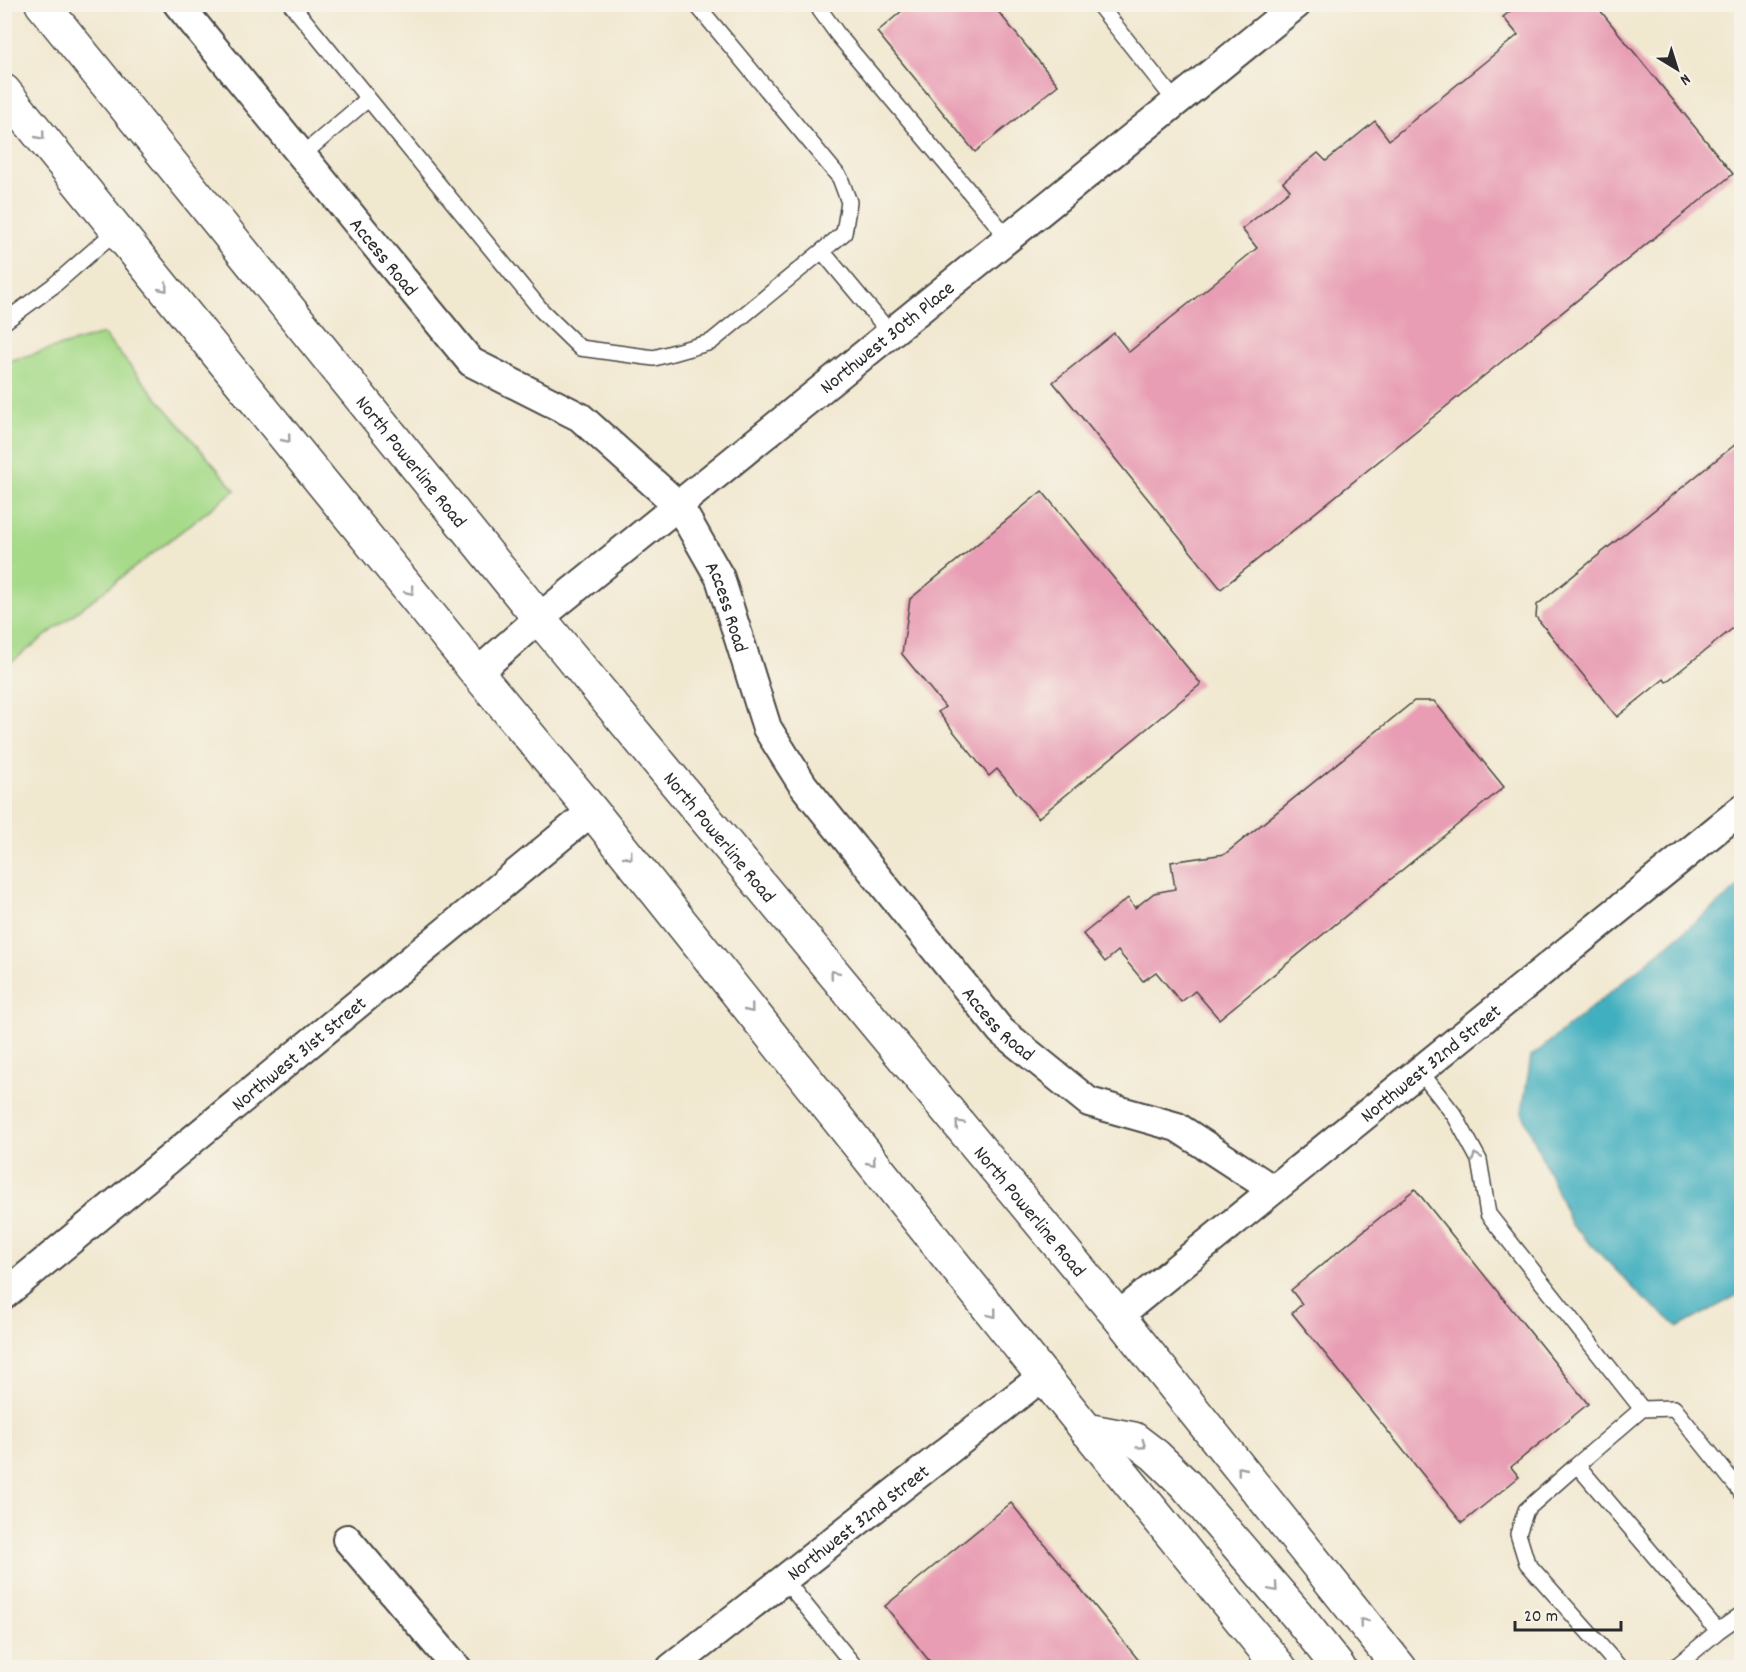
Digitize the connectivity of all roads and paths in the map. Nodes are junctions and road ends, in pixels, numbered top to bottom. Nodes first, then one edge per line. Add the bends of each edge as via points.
1 (42, 4) edge
2 (178, 4) edge
3 (291, 4) edge
4 (696, 4) edge
5 (820, 4) edge
6 (1098, 4) edge
7 (1297, 4) edge
8 (4, 91) edge
9 (368, 99) junction
10 (1176, 102) junction
11 (301, 156) junction
12 (117, 230) junction
13 (1009, 239) junction
14 (822, 251) junction
15 (4, 322) edge
16 (891, 334) junction
17 (679, 506) junction
18 (539, 618) junction
19 (477, 673) junction
20 (1742, 809) edge
21 (592, 811) junction
22 (1419, 1070) junction
23 (1272, 1189) junction
24 (4, 1295) edge
25 (1118, 1316) junction
26 (1043, 1376) junction
27 (1642, 1408) junction
28 (1086, 1430) junction
29 (1577, 1465) junction
30 (1742, 1493) edge
31 (347, 1539) dead end
32 (784, 1579) junction
33 (1742, 1614) edge
34 (1718, 1631) junction
35 (457, 1668) edge
36 (671, 1668) edge
37 (856, 1668) edge
38 (1280, 1668) edge
39 (1339, 1668) edge
40 (1400, 1668) edge
41 (1620, 1668) edge
42 (1672, 1668) edge

1 - 18 main road, North Powerline Road
2 - 11 street, Access Road
3 - 9 lane
4 - 14 lane via 840,178 849,202 844,233
5 - 13 lane via 820,10 838,35
6 - 10 lane
7 - 10 street, Northwest 30th Place
8 -> 12 main road
9 - 11 lane
9 - 14 lane via 542,310 580,348 654,358 711,342
10 - 13 street, Northwest 30th Place
11 - 17 street, Access Road via 471,362 580,417
12 - 15 lane via 53,286
12 -> 19 main road
13 - 16 street, Northwest 30th Place
14 - 16 lane
16 - 17 street, Northwest 30th Place
17 - 18 street, Northwest 30th Place
17 - 23 street, Access Road via 720,578 767,728 803,785 1001,1031 1089,1102 1177,1127
18 - 19 street, Northwest 30th Place
25 -> 18 main road, North Powerline Road
19 - 21 main road
20 - 22 street, Northwest 32nd Street
21 - 24 street, Northwest 31st Street
21 -> 26 main road
22 - 23 street, Northwest 32nd Street
27 -> 22 lane via 1488,1214 1479,1160 1455,1116
23 - 25 street, Northwest 32nd Street
40 -> 25 main road, North Powerline Road
26 - 28 main road
26 - 32 street, Northwest 32nd Street
27 - 29 lane
27 - 30 lane via 1674,1408
28 - 38 main road
28 -> 39 main road via 1134,1439 1155,1455 1192,1492
29 - 34 lane
29 - 41 lane via 1526,1510 1518,1534 1527,1563
31 - 35 street
32 - 36 street, Northwest 32nd Street
32 - 37 lane
33 - 34 lane
34 - 42 lane

